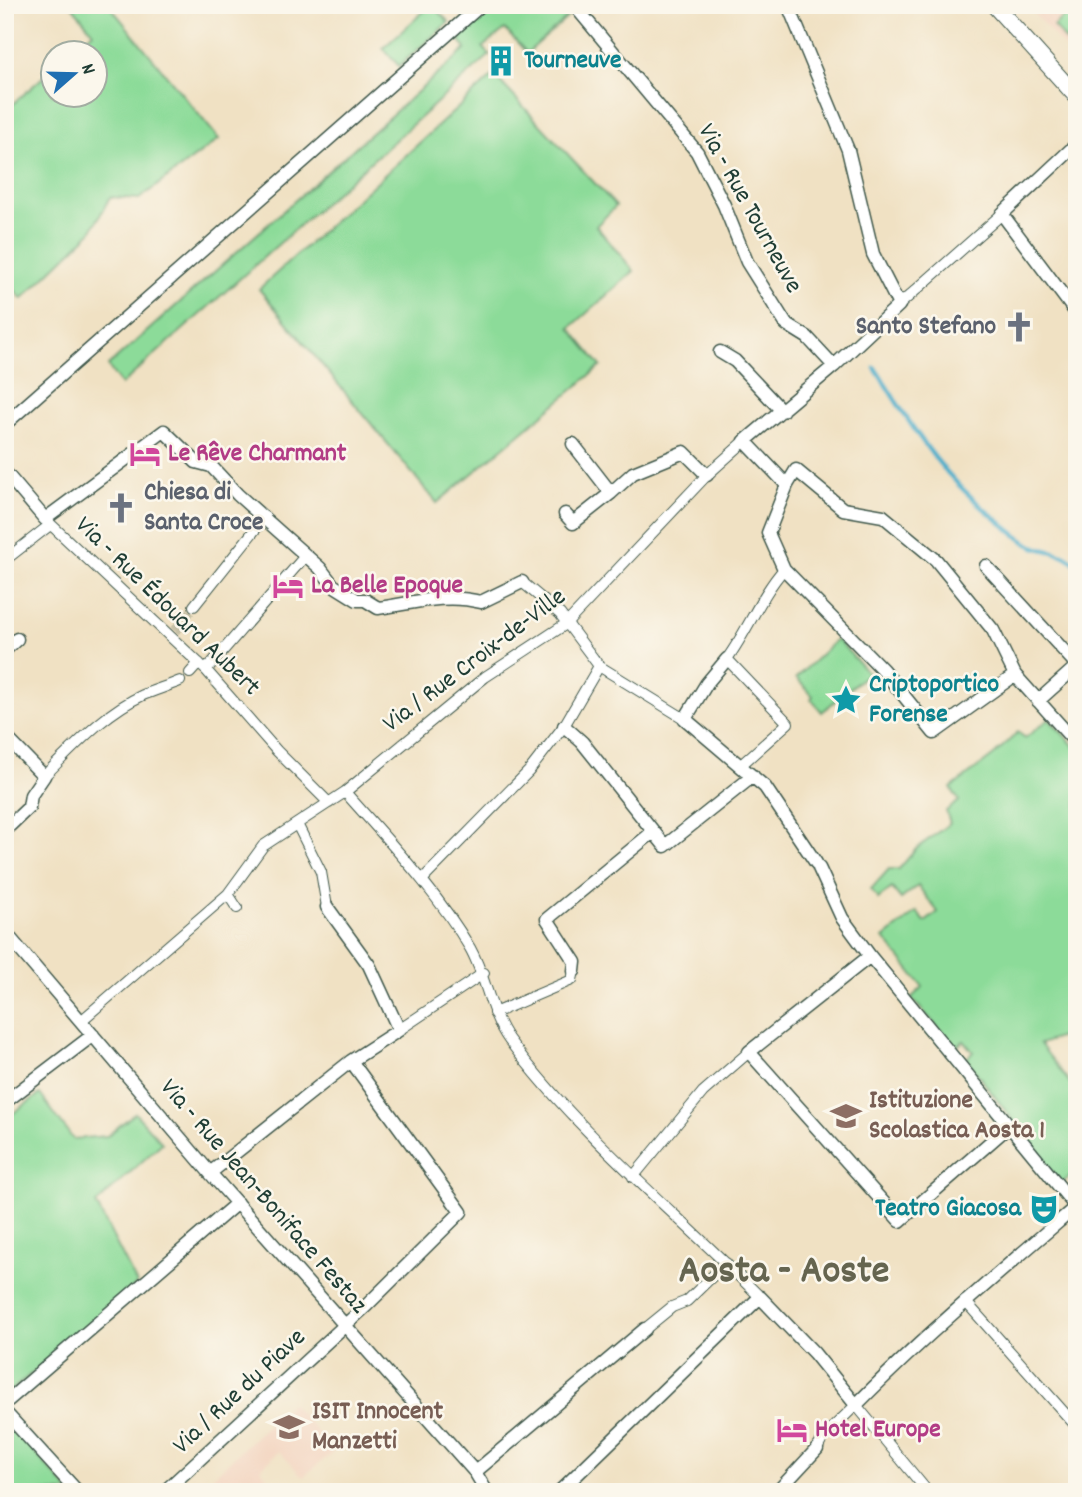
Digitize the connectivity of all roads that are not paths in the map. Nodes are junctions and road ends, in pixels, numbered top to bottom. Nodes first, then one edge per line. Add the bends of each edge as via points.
1 (10, 5) edge
2 (481, 5) edge
3 (574, 5) edge
4 (788, 5) edge
5 (994, 5) edge
6 (5, 9) edge
7 (1077, 97) edge
8 (1077, 144) edge
9 (1002, 214) junction
10 (899, 305) junction
11 (1077, 314) edge
12 (720, 352) dead end
13 (834, 366) junction
14 (782, 411) junction
15 (5, 424) edge
16 (745, 440) junction
17 (573, 444) dead end
18 (5, 472) edge
19 (707, 475) junction
20 (787, 485) junction
21 (611, 493) junction
22 (565, 514) dead end
23 (265, 517) junction
24 (48, 522) junction
25 (306, 555) junction
26 (5, 560) edge
27 (986, 566) dead end
28 (784, 569) junction
29 (522, 582) joint
30 (194, 606) tunnel mouth
31 (566, 624) junction
32 (17, 639) dead end
33 (5, 650) edge
34 (727, 659) junction
35 (203, 666) junction
36 (599, 666) junction
37 (1077, 666) edge
38 (190, 673) dead end
39 (1014, 674) junction
40 (180, 681) dead end
41 (1038, 701) junction
42 (685, 719) junction
43 (564, 726) junction
44 (5, 736) edge
45 (1077, 744) edge
46 (741, 765) junction
47 (44, 776) junction
48 (753, 776) junction
49 (345, 792) junction
50 (329, 803) junction
51 (297, 824) junction
52 (5, 830) edge
53 (653, 832) junction
54 (422, 880) junction
55 (228, 894) junction
56 (237, 908) dead end
57 (327, 908) joint
58 (5, 932) edge
59 (870, 956) junction
60 (574, 971) joint
61 (484, 973) junction
62 (494, 1013) junction
63 (80, 1021) junction
64 (400, 1030) junction
65 (93, 1035) junction
66 (748, 1052) junction
67 (351, 1061) junction
68 (5, 1102) edge
69 (1009, 1126) junction
70 (210, 1173) junction
71 (633, 1178) junction
72 (237, 1203) junction
73 (1076, 1207) edge
74 (726, 1263) junction
75 (760, 1297) junction
76 (965, 1301) junction
77 (345, 1325) junction
78 (645, 1329) joint
79 (5, 1403) edge
80 (856, 1405) junction
81 (5, 1412) edge
82 (1077, 1427) edge
83 (817, 1449) joint
84 (475, 1472) junction
85 (78, 1492) edge
86 (164, 1492) edge
87 (487, 1492) edge
88 (559, 1492) edge
89 (777, 1492) edge
90 (928, 1492) edge

1 - 6 street
2 - 15 street
3 - 13 street, Via - Rue Tourneuve via 697,152 747,262 786,324 807,337
4 - 10 street via 848,150 873,254
5 - 7 street
8 - 9 street
9 - 10 street
9 - 11 street
10 - 13 street
12 - 14 street via 735,361
13 - 14 street
14 - 16 street
16 - 19 street, Via / Rue Croix-de-Ville
16 - 20 street
17 - 21 street
18 - 24 street, Via - Rue Édouard Aubert
19 - 21 street via 684,452 634,473
19 - 31 street, Via / Rue Croix-de-Ville
20 - 28 street via 768,533
20 - 39 street via 796,470 843,509 883,516 936,560 993,630
21 - 22 street via 573,523
23 - 24 street via 211,466 196,462 164,431
23 - 25 street
23 - 30 street
24 - 26 street
24 - 35 street, Via - Rue Édouard Aubert via 174,634
25 - 29 street via 333,584 379,608 426,599 463,597 481,602
25 - 35 street
27 - 37 street
28 - 34 street
28 - 39 street via 883,670 934,733
29 - 31 street
31 - 36 street
31 - 49 street, Via / Rue Croix-de-Ville via 485,677
32 - 33 street
34 - 42 street
34 - 46 street via 788,723
35 - 38 street
35 - 50 street, Via - Rue Édouard Aubert
36 - 42 street
36 - 43 street
37 - 41 street
39 - 41 street
40 - 47 street via 116,711
41 - 45 street
42 - 46 street
43 - 53 street
43 - 54 street via 518,784
44 - 47 street
46 - 48 street
47 - 52 street via 29,807
48 - 53 street via 664,846
48 - 59 street via 817,865 842,918
49 - 50 street, Via / Rue Croix-de-Ville
49 - 54 street
50 - 51 street, Via / Rue Croix-de-Ville
51 - 55 street, Via / Rue Croix-de-Ville via 263,846
51 - 57 street via 321,872
53 - 60 street via 547,919 575,962
54 - 61 street
55 - 56 street
55 - 63 street, Via / Rue Croix-de-Ville
57 - 64 street via 369,965
58 - 63 street, Via - Rue Jean-Boniface Festaz
59 - 66 street
59 - 69 street
60 - 62 street via 572,980
61 - 62 street
61 - 64 street
62 - 71 street via 539,1076
63 - 65 street, Via - Rue Jean-Boniface Festaz
64 - 67 street
65 - 68 street
65 - 70 street, Via - Rue Jean-Boniface Festaz
66 - 69 street via 900,1221
66 - 71 street via 695,1100
67 - 70 street
67 - 77 street, Via / Rue du Piave via 461,1212
69 - 73 street
70 - 72 street, Via - Rue Jean-Boniface Festaz
71 - 74 street
72 - 77 street, Via - Rue Jean-Boniface Festaz
72 - 79 street
73 - 76 street
74 - 75 street
74 - 78 street via 687,1301
75 - 80 street
75 - 88 street
76 - 80 street
76 - 82 street
77 - 84 street, Via - Rue Jean-Boniface Festaz
77 - 86 street, Via / Rue du Piave
78 - 84 street
80 - 83 street
80 - 90 street
81 - 85 street
83 - 89 street
84 - 87 street, Via - Rue Jean-Boniface Festaz

